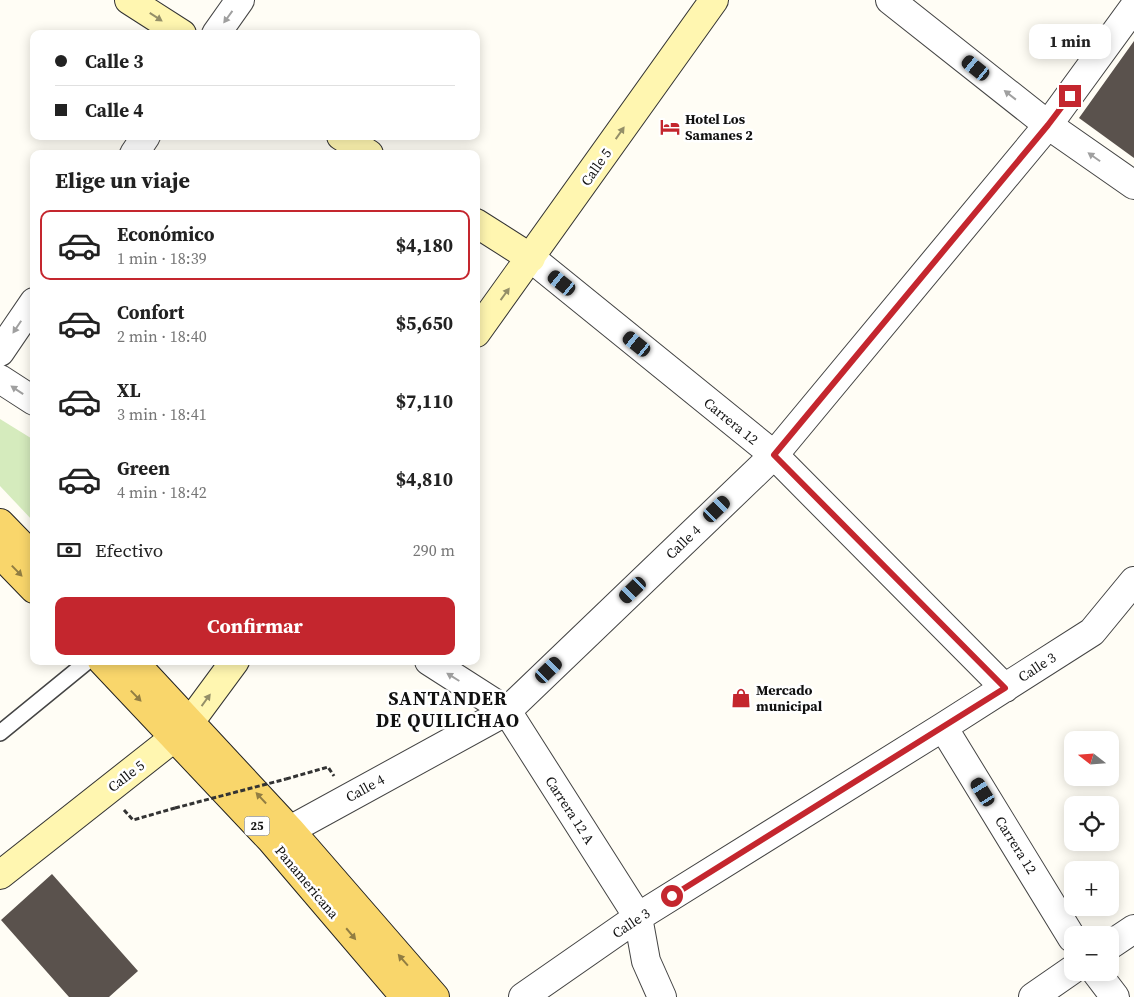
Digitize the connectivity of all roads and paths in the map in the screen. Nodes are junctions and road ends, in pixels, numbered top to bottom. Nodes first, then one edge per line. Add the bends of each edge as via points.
1 (129, 0) edge
2 (240, 0) edge
3 (714, 0) edge
4 (890, 0) edge
5 (1134, 7) edge
6 (176, 30) edge
7 (219, 30) edge
8 (1048, 125) junction
9 (348, 140) edge
10 (363, 150) edge
11 (1134, 185) edge
12 (480, 226) edge
13 (531, 258) junction
14 (30, 308) edge
15 (480, 328) edge
16 (0, 352) edge
17 (0, 378) edge
18 (30, 398) edge
19 (774, 455) junction
20 (0, 523) edge
21 (0, 554) edge
22 (30, 554) edge
23 (1134, 581) edge
24 (30, 585) edge
25 (83, 665) edge
26 (107, 665) edge
27 (136, 665) edge
28 (232, 665) edge
29 (434, 665) edge
30 (1005, 688) junction
31 (507, 710) junction
32 (943, 727) junction
33 (183, 729) junction
34 (0, 734) edge
35 (328, 767) dead end
36 (132, 820) dead end
37 (290, 830) junction
38 (0, 875) edge
39 (638, 917) junction
40 (1065, 926) edge
41 (1134, 929) edge
42 (1119, 939) edge
43 (1064, 976) edge
44 (1103, 981) edge
45 (405, 997) edge
46 (434, 997) edge
47 (523, 997) edge
48 (662, 997) edge
49 (1033, 997) edge
50 (1115, 997) edge

1 -> 6 street
2 -> 7 street
13 -> 3 street, Calle 5
8 -> 4 street
5 - 8 street, Calle 4
11 -> 8 street
8 - 19 street, Calle 4
9 - 10 street
12 - 13 street, Carrera 12
15 -> 13 street, Calle 5
13 - 19 street, Carrera 12
14 -> 16 street
18 -> 17 street
19 - 30 street, Carrera 12
19 - 31 street, Calle 4
20 - 22 main road
21 -> 24 main road
23 - 30 street, Calle 3 via 1092,632
25 - 34 lane
26 -> 33 main road, Panamericana / 25
27 - 33 main road, Panamericana / 25
33 -> 28 street, Calle 5
31 -> 29 street, Carrera 12 A
30 - 32 street, Calle 3
31 - 37 street, Calle 4
31 - 39 street, Carrera 12 A
32 - 39 street, Calle 3
32 - 40 street, Carrera 12
37 -> 33 main road, Panamericana / 25
33 - 38 street, Calle 5
33 -> 45 main road, Panamericana / 25 via 271,840
35 - 36 path, bridge
46 -> 37 main road, Panamericana / 25
39 - 47 street, Calle 3
39 - 48 street, Carrera 12 A via 646,961
41 - 42 street
43 - 49 street
44 - 50 street

